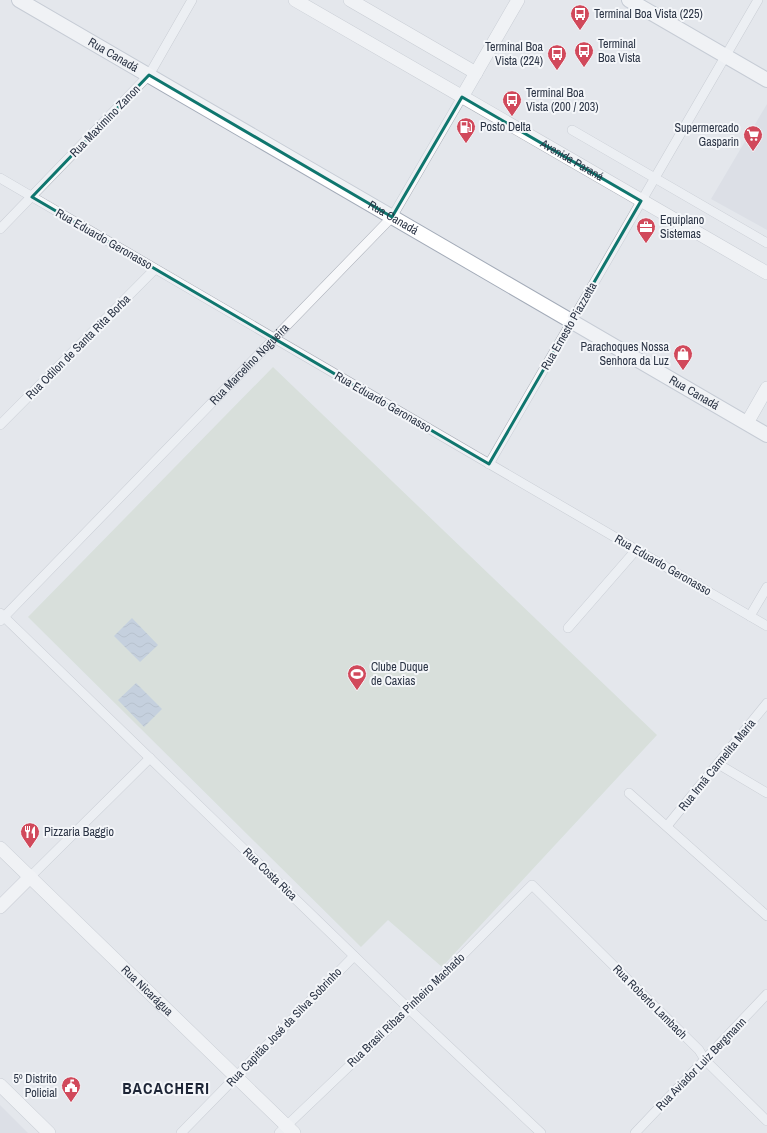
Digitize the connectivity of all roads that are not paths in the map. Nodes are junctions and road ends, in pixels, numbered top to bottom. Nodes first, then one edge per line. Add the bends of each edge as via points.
1 (19, 0) edge
2 (192, 0) edge
3 (294, 0) edge
4 (350, 0) edge
5 (518, 0) edge
6 (629, 0) edge
7 (758, 0) edge
8 (725, 56) junction
9 (476, 73) junction
10 (149, 75) junction
11 (767, 80) edge
12 (462, 97) junction
13 (572, 130) dead end
14 (0, 178) edge
15 (655, 178) junction
16 (32, 197) junction
17 (641, 201) junction
18 (392, 217) junction
19 (0, 229) edge
20 (767, 243) edge
21 (155, 269) junction
22 (767, 273) edge
23 (572, 321) junction
24 (275, 339) junction
25 (767, 388) edge
26 (747, 423) junction
27 (0, 425) edge
28 (767, 435) edge
29 (489, 464) junction
30 (636, 550) junction
31 (767, 587) edge
32 (750, 616) junction
33 (1, 617) edge
34 (767, 626) edge
35 (568, 628) dead end
36 (767, 703) edge
37 (150, 758) junction
38 (718, 764) junction
39 (629, 793) dead end
40 (767, 793) edge
41 (667, 826) junction
42 (0, 848) edge
43 (30, 877) junction
44 (532, 885) joint
45 (0, 907) edge
46 (767, 916) edge
47 (354, 956) junction
48 (767, 994) edge
49 (409, 1009) junction
50 (705, 1060) junction
51 (236, 1077) junction
52 (0, 1085) edge
53 (767, 1121) edge
54 (286, 1131) edge
55 (49, 1133) edge
56 (181, 1133) edge
57 (541, 1133) edge
58 (635, 1133) edge

1 - 10 main road, Rua Canadá
2 - 10 street, Rua Maximino Zanon
3 - 12 street, Avenida Paraná
4 - 9 street
5 - 9 street, Rua Marcelino Nogueira
6 - 8 main road
7 - 8 street, Rua Ernesto Piazzetta
8 - 11 main road
8 - 15 street, Rua Ernesto Piazzetta
9 - 12 street, Rua Marcelino Nogueira
10 - 16 street, Rua Maximino Zanon
10 - 18 main road, Rua Canadá
12 - 17 street, Avenida Paraná
12 - 18 street, Rua Marcelino Nogueira
13 - 15 street
14 - 16 street, Rua Eduardo Geronasso
15 - 17 street, Rua Ernesto Piazzetta
15 - 20 street
16 - 19 street, Rua Maximino Zanon
16 - 21 street, Rua Eduardo Geronasso
17 - 22 street, Avenida Paraná
17 - 23 street, Rua Ernesto Piazzetta
18 - 23 main road, Rua Canadá
18 - 24 street, Rua Marcelino Nogueira
21 - 24 street, Rua Eduardo Geronasso
21 - 27 street, Rua Odilon de Santa Rita Borba
23 - 26 main road, Rua Canadá
23 - 29 street, Rua Ernesto Piazzetta
24 - 29 street, Rua Eduardo Geronasso
24 - 33 street, Rua Marcelino Nogueira
25 - 26 street
26 - 28 main road, Rua Canadá
29 - 30 street, Rua Eduardo Geronasso
30 - 32 street, Rua Eduardo Geronasso
30 - 35 street
31 - 32 street
32 - 34 street, Rua Eduardo Geronasso
33 - 37 street, Rua Costa Rica
36 - 38 street, Rua Irmã Carmelita Maria
37 - 43 street
37 - 47 street, Rua Costa Rica
38 - 40 street
38 - 41 street, Rua Irmã Carmelita Maria
39 - 41 street
41 - 46 street
42 - 43 street, Rua Nicarágua
43 - 45 street
43 - 51 street, Rua Nicarágua
44 - 49 street, Rua Brasil Ribas Pinheiro Machado
44 - 50 street, Rua Roberto Lambach via 699,1050
47 - 49 street, Rua Costa Rica
47 - 51 street, Rua Capitão José da Silva Sobrinho
48 - 50 street, Rua Aviador Luiz Bergmann
49 - 54 street, Rua Brasil Ribas Pinheiro Machado
49 - 57 street, Rua Costa Rica
50 - 53 street, Rua Roberto Lambach
50 - 58 street, Rua Aviador Luiz Bergmann
51 - 54 street, Rua Nicarágua
51 - 56 street, Rua Capitão José da Silva Sobrinho
52 - 55 street

